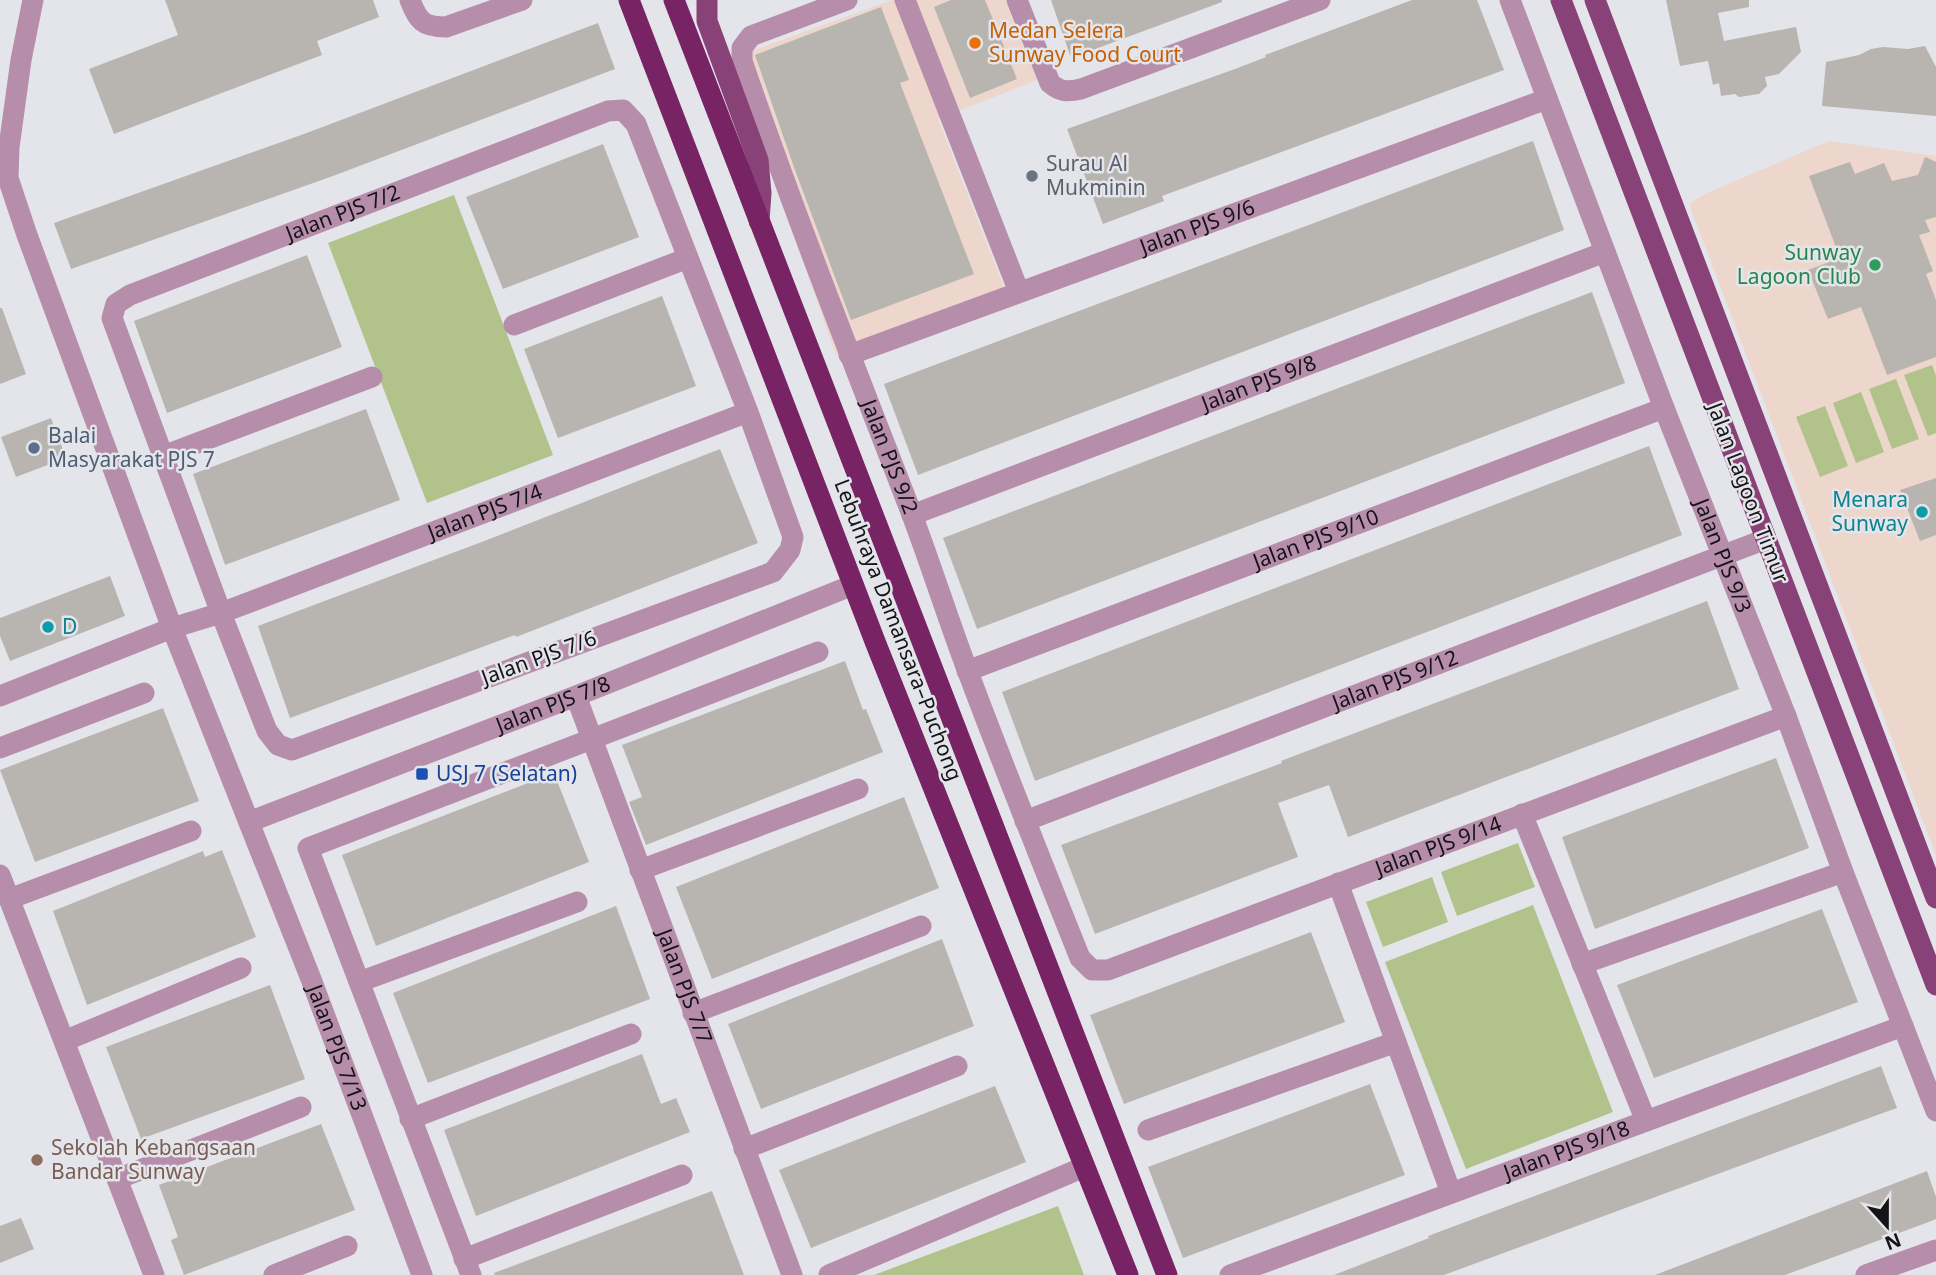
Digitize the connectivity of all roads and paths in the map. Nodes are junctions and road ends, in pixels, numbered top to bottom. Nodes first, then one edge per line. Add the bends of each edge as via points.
1 (33, 0) edge
2 (410, 0) edge
3 (522, 0) edge
4 (629, 0) edge
5 (674, 0) edge
6 (707, 0) edge
7 (847, 0) edge
8 (905, 0) edge
9 (1017, 0) edge
10 (1320, 0) edge
11 (1510, 0) edge
12 (1561, 0) edge
13 (1595, 0) edge
14 (1547, 99) junction
15 (759, 222) junction
16 (1605, 252) junction
17 (688, 258) junction
18 (1019, 292) junction
19 (514, 325) dead end
20 (849, 355) junction
21 (372, 377) dead end
22 (1664, 408) junction
23 (748, 412) junction
24 (163, 456) junction
25 (912, 515) junction
26 (1766, 539) junction
27 (1723, 555) junction
28 (853, 585) junction
29 (221, 612) junction
30 (172, 628) junction
31 (818, 652) dead end
32 (967, 671) junction
33 (144, 694) dead end
34 (0, 696) edge
35 (576, 696) junction
36 (1786, 716) junction
37 (592, 740) junction
38 (0, 748) edge
39 (858, 789) dead end
40 (1522, 814) junction
41 (249, 821) junction
42 (1025, 821) junction
43 (191, 831) dead end
44 (1912, 836) junction
45 (1883, 847) junction
46 (640, 870) junction
47 (1843, 872) junction
48 (0, 875) edge
49 (1338, 883) junction
50 (1936, 898) edge
51 (9, 899) junction
52 (577, 902) dead end
53 (921, 926) dead end
54 (1582, 964) junction
55 (241, 968) dead end
56 (1092, 970) joint
57 (359, 982) junction
58 (1936, 985) edge
59 (694, 1013) junction
60 (1903, 1026) junction
61 (631, 1034) dead end
62 (64, 1041) junction
63 (1396, 1042) junction
64 (957, 1066) dead end
65 (302, 1107) dead end
66 (1936, 1111) edge
67 (410, 1119) junction
68 (1646, 1121) junction
69 (1148, 1130) dead end
70 (744, 1149) junction
71 (1084, 1167) junction
72 (681, 1175) dead end
73 (117, 1179) junction
74 (1451, 1193) junction
75 (347, 1246) dead end
76 (1936, 1250) edge
77 (467, 1267) edge
78 (154, 1275) edge
79 (274, 1275) edge
80 (422, 1275) edge
81 (792, 1275) edge
82 (829, 1275) edge
83 (1128, 1275) edge
84 (1167, 1275) edge
85 (1230, 1275) edge
86 (1866, 1275) edge

1 - 30 street, Jalan PJS 7/13 via 21,60 8,178
2 - 3 street via 422,23 446,27
4 - 28 highway, Lebuhraya Damansara–Puchong
5 - 15 highway, Lebuhraya Damansara–Puchong
6 - 15 main road via 707,21 758,160
7 - 20 street, Jalan PJS 9/2 via 751,36 742,48 742,61
8 - 18 street
9 - 10 street via 1051,83 1070,92
11 - 14 street, Jalan PJS 9/3
12 - 26 main road, Jalan Lagoon Timur
13 - 44 main road, Jalan Lagoon Timur
14 - 16 street, Jalan PJS 9/3
14 - 18 street, Jalan PJS 9/6
15 - 84 highway, Lebuhraya Damansara–Puchong
16 - 22 street, Jalan PJS 9/3
16 - 25 street, Jalan PJS 9/8
17 - 19 street
17 - 23 street, Jalan PJS 7/2
17 - 24 street, Jalan PJS 7/2 via 636,124 623,110 608,111 116,304 111,318
18 - 20 street, Jalan PJS 9/6
20 - 25 street, Jalan PJS 9/2
21 - 24 street
22 - 27 street, Jalan PJS 9/3
22 - 32 street, Jalan PJS 9/10
23 - 29 street, Jalan PJS 7/4
23 - 29 street, Jalan PJS 7/6 via 793,537 790,550 773,572 292,750 278,746 267,731
24 - 29 street, Jalan PJS 7/2
25 - 32 street, Jalan PJS 9/2
26 - 27 street, Jalan PJS 9/12
26 - 45 main road, Jalan Lagoon Timur
27 - 36 street, Jalan PJS 9/3
27 - 42 street, Jalan PJS 9/12
28 - 35 street, Jalan PJS 7/8
28 - 71 highway, Lebuhraya Damansara–Puchong
29 - 30 street
30 - 34 street
30 - 41 street, Jalan PJS 7/13
31 - 37 street
32 - 42 street, Jalan PJS 9/2
33 - 38 street
35 - 37 street, Jalan PJS 7/7
35 - 41 street, Jalan PJS 7/8
36 - 40 street, Jalan PJS 9/14
36 - 47 street, Jalan PJS 9/3
37 - 46 street, Jalan PJS 7/7
37 - 57 street via 308,848
39 - 46 street
40 - 49 street, Jalan PJS 9/14
40 - 54 street
41 - 80 street, Jalan PJS 7/13
42 - 56 street, Jalan PJS 9/2 via 1080,958
43 - 51 street
44 - 45 main road
44 - 50 main road, Jalan Lagoon Timur
45 - 58 main road, Jalan Lagoon Timur
46 - 59 street, Jalan PJS 7/7
47 - 54 street
47 - 60 street, Jalan PJS 9/3
48 - 51 street
49 - 56 street, Jalan PJS 9/14 via 1108,970
49 - 63 street
51 - 62 street
52 - 57 street
53 - 59 street
54 - 68 street
55 - 62 street
57 - 67 street
59 - 70 street, Jalan PJS 7/7
60 - 66 street, Jalan PJS 9/3
60 - 68 street, Jalan PJS 9/18
61 - 67 street
62 - 73 street
63 - 69 street
63 - 74 street
64 - 70 street
65 - 73 street
67 - 77 street
68 - 74 street, Jalan PJS 9/18
70 - 81 street, Jalan PJS 7/7
71 - 82 street
71 - 83 highway, Lebuhraya Damansara–Puchong
72 - 77 street
73 - 78 street
74 - 85 street, Jalan PJS 9/18
75 - 79 street
76 - 86 street

